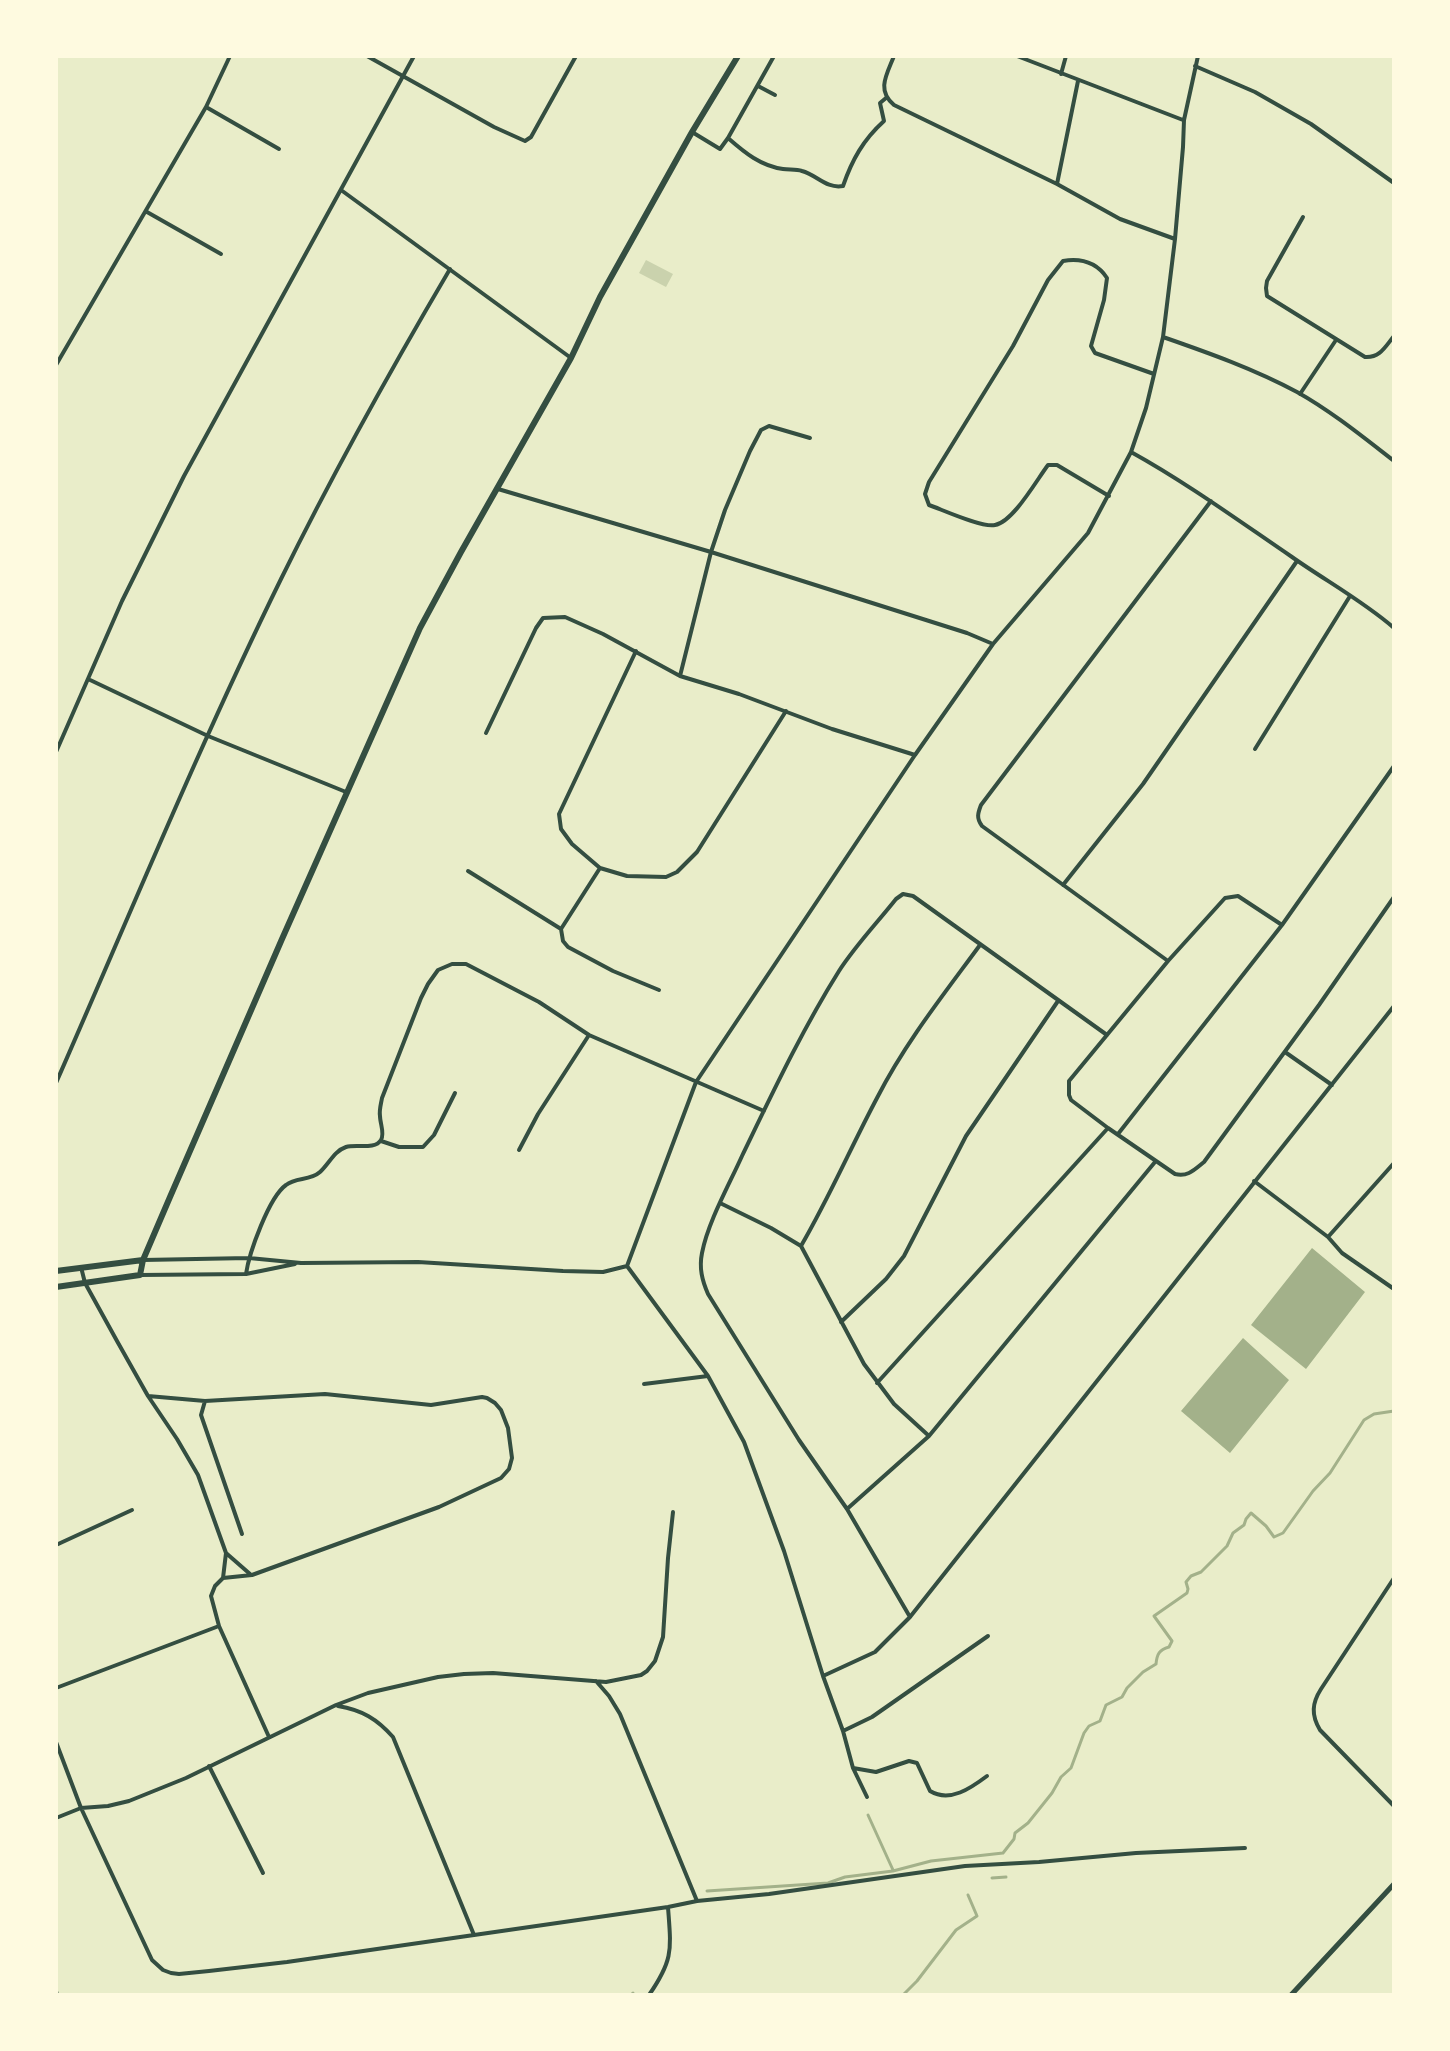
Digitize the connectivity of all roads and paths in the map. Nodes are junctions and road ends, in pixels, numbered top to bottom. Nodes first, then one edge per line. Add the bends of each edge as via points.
1 (230, 56) edge
2 (367, 56) edge
3 (414, 56) edge
4 (576, 56) edge
5 (738, 56) edge
6 (774, 56) edge
7 (894, 56) edge
8 (1017, 56) edge
9 (1066, 56) edge
10 (1198, 56) edge
11 (1195, 66) junction
12 (1061, 74) junction
13 (403, 76) junction
14 (1078, 81) junction
15 (758, 86) junction
16 (775, 95) dead end
17 (886, 98) junction
18 (206, 107) junction
19 (1184, 120) junction
20 (692, 132) junction
21 (728, 138) junction
22 (279, 149) dead end
23 (1394, 183) edge
24 (1057, 184) junction
25 (341, 190) junction
26 (147, 212) junction
27 (1303, 217) dead end
28 (1175, 239) junction
29 (221, 254) dead end
30 (450, 269) junction
31 (1394, 336) edge
32 (1163, 337) junction
33 (1336, 340) junction
34 (571, 358) junction
35 (56, 365) edge
36 (1154, 374) junction
37 (1300, 394) junction
38 (810, 438) dead end
39 (1131, 452) junction
40 (1394, 461) edge
41 (498, 489) junction
42 (1109, 496) junction
43 (1211, 501) junction
44 (711, 552) junction
45 (1297, 561) junction
46 (1350, 596) junction
47 (1394, 628) edge
48 (993, 644) junction
49 (636, 651) junction
50 (680, 676) junction
51 (88, 679) junction
52 (786, 711) junction
53 (486, 733) dead end
54 (208, 736) junction
55 (1255, 749) dead end
56 (56, 752) edge
57 (915, 755) junction
58 (1394, 766) edge
59 (348, 793) junction
60 (600, 868) junction
61 (468, 871) dead end
62 (1063, 885) junction
63 (1394, 897) edge
64 (1282, 925) junction
65 (561, 929) junction
66 (980, 945) junction
67 (1168, 961) junction
68 (659, 990) dead end
69 (1058, 1001) junction
70 (1394, 1006) edge
71 (589, 1035) junction
72 (1107, 1035) junction
73 (1285, 1052) junction
74 (696, 1082) junction
75 (56, 1083) edge
76 (1333, 1085) junction
77 (455, 1093) dead end
78 (764, 1111) junction
79 (1108, 1128) junction
80 (1118, 1134) junction
81 (381, 1141) junction
82 (519, 1150) dead end
83 (1155, 1162) junction
84 (1394, 1163) edge
85 (1254, 1181) junction
86 (720, 1203) junction
87 (1328, 1237) junction
88 (801, 1246) junction
89 (249, 1258) junction
90 (143, 1260) junction
91 (301, 1263) junction
92 (627, 1266) junction
93 (81, 1267) junction
94 (56, 1271) edge
95 (246, 1274) junction
96 (140, 1275) junction
97 (85, 1283) junction
98 (56, 1287) edge
99 (1394, 1289) edge
100 (841, 1322) junction
101 (708, 1376) junction
102 (877, 1383) junction
103 (644, 1384) dead end
104 (148, 1396) junction
105 (205, 1401) junction
106 (929, 1436) junction
107 (847, 1509) junction
108 (132, 1510) dead end
109 (673, 1512) dead end
110 (242, 1534) dead end
111 (56, 1545) edge
112 (226, 1553) junction
113 (252, 1575) junction
114 (223, 1578) junction
115 (1394, 1578) edge
116 (910, 1617) junction
117 (219, 1626) junction
118 (988, 1636) dead end
119 (823, 1676) junction
120 (596, 1681) junction
121 (56, 1688) edge
122 (336, 1705) junction
123 (843, 1731) junction
124 (269, 1737) junction
125 (56, 1742) edge
126 (209, 1766) junction
127 (853, 1768) junction
128 (987, 1776) dead end
129 (867, 1797) dead end
130 (1394, 1806) edge
131 (81, 1808) junction
132 (56, 1818) edge
133 (1245, 1848) dead end
134 (263, 1873) dead end
135 (1394, 1884) edge
136 (697, 1901) junction
137 (668, 1907) junction
138 (474, 1936) junction
139 (649, 1995) edge
140 (1291, 1995) edge

1 - 18 street
2 - 13 street
3 - 13 street
4 - 13 street via 525,141
5 - 20 main road
6 - 15 street
7 - 17 street
8 - 12 street
9 - 12 street
10 - 11 street
11 - 19 street
11 - 23 street via 1311,124
12 - 14 street
13 - 25 street
14 - 19 street
14 - 24 street
15 - 16 street
15 - 21 street
17 - 21 street via 880,103 884,121 859,148 843,186 758,161
17 - 24 street
18 - 22 street
18 - 26 street
19 - 28 street
20 - 21 street via 720,149
20 - 34 main road
24 - 28 street via 1120,219
25 - 30 street
25 - 51 street via 184,476
26 - 29 street
26 - 35 street
27 - 33 street via 1267,281 1267,296
28 - 32 street
30 - 34 street
30 - 54 street via 319,504
31 - 33 street via 1372,357
32 - 36 street
32 - 37 street via 1232,361
33 - 37 street
34 - 41 main road
36 - 39 street
36 - 42 street via 1092,350 1107,278 1083,260 1063,261 925,494 929,505 993,526 1014,513 1048,465 1057,465
37 - 40 street
38 - 44 street via 777,427 761,430
39 - 42 street
39 - 43 street
41 - 44 street
41 - 59 main road via 420,628
42 - 48 street via 1088,533
43 - 45 street
43 - 62 street via 978,812 982,826
44 - 48 street
44 - 50 street
45 - 46 street
45 - 62 street via 1143,784
46 - 47 street
46 - 55 street
48 - 57 street
49 - 50 street
49 - 53 street via 565,617 543,618
49 - 60 street via 559,814 561,829 572,844
50 - 52 street
51 - 54 street
51 - 56 street
52 - 57 street
52 - 60 street via 697,852 677,872 666,877 627,876
54 - 59 street
54 - 75 street
57 - 74 street
58 - 64 street
59 - 90 main road
60 - 65 street
61 - 65 street
62 - 67 street
63 - 73 street
64 - 67 street via 1230,896
64 - 80 street
65 - 68 street via 568,947
66 - 69 street
66 - 78 street via 913,896 896,899 821,999
66 - 88 street via 877,1097
67 - 72 street
69 - 72 street
69 - 100 street via 966,1136 904,1256
70 - 76 street
71 - 74 street
71 - 81 street via 466,964 438,970 421,998 382,1098
71 - 82 street
72 - 79 street via 1068,1089 1077,1105
73 - 76 street
73 - 83 street via 1191,1173 1175,1174
74 - 78 street
74 - 92 street
76 - 85 street
77 - 81 street via 423,1147
78 - 86 street
79 - 80 street
79 - 102 street
80 - 83 street
81 - 89 street via 348,1146 318,1174 283,1187
83 - 106 street
84 - 87 street
85 - 87 street
85 - 116 street
86 - 88 street
86 - 107 street via 703,1250 703,1283
87 - 99 street
88 - 100 street
89 - 90 street
89 - 91 street
89 - 95 street
90 - 93 main road
90 - 96 main road
91 - 92 street via 418,1262 603,1272
91 - 95 street
92 - 101 street
93 - 94 main road
93 - 97 street
95 - 96 street
96 - 97 main road
97 - 98 main road
97 - 104 street
100 - 102 street
101 - 103 street
101 - 119 street via 754,1467
102 - 106 street
104 - 105 street
104 - 112 street via 198,1475
105 - 110 street via 201,1415
105 - 113 street via 325,1394 431,1405 487,1398 501,1410 508,1428 512,1458 501,1478 439,1507
106 - 107 street
107 - 116 street
108 - 111 street
109 - 120 street via 663,1637 655,1661 641,1675
112 - 113 street
112 - 114 street
113 - 114 street
114 - 117 street via 211,1596
115 - 130 street via 1321,1689 1313,1715 1320,1730
116 - 119 street via 875,1652
117 - 121 street
117 - 124 street
118 - 123 street via 872,1717
119 - 123 street
120 - 122 street via 464,1674 368,1693
120 - 136 street via 620,1714
122 - 124 street
122 - 138 street via 370,1715 393,1737
123 - 127 street
124 - 126 street
125 - 131 street
126 - 131 street via 129,1801
126 - 134 street
127 - 128 street via 876,1772 913,1761 934,1795 961,1794
127 - 129 street
131 - 132 street
131 - 138 street via 152,1960 163,1970 209,1971
133 - 136 street via 965,1866
135 - 140 street
136 - 137 street
137 - 138 street
137 - 139 street via 670,1958

